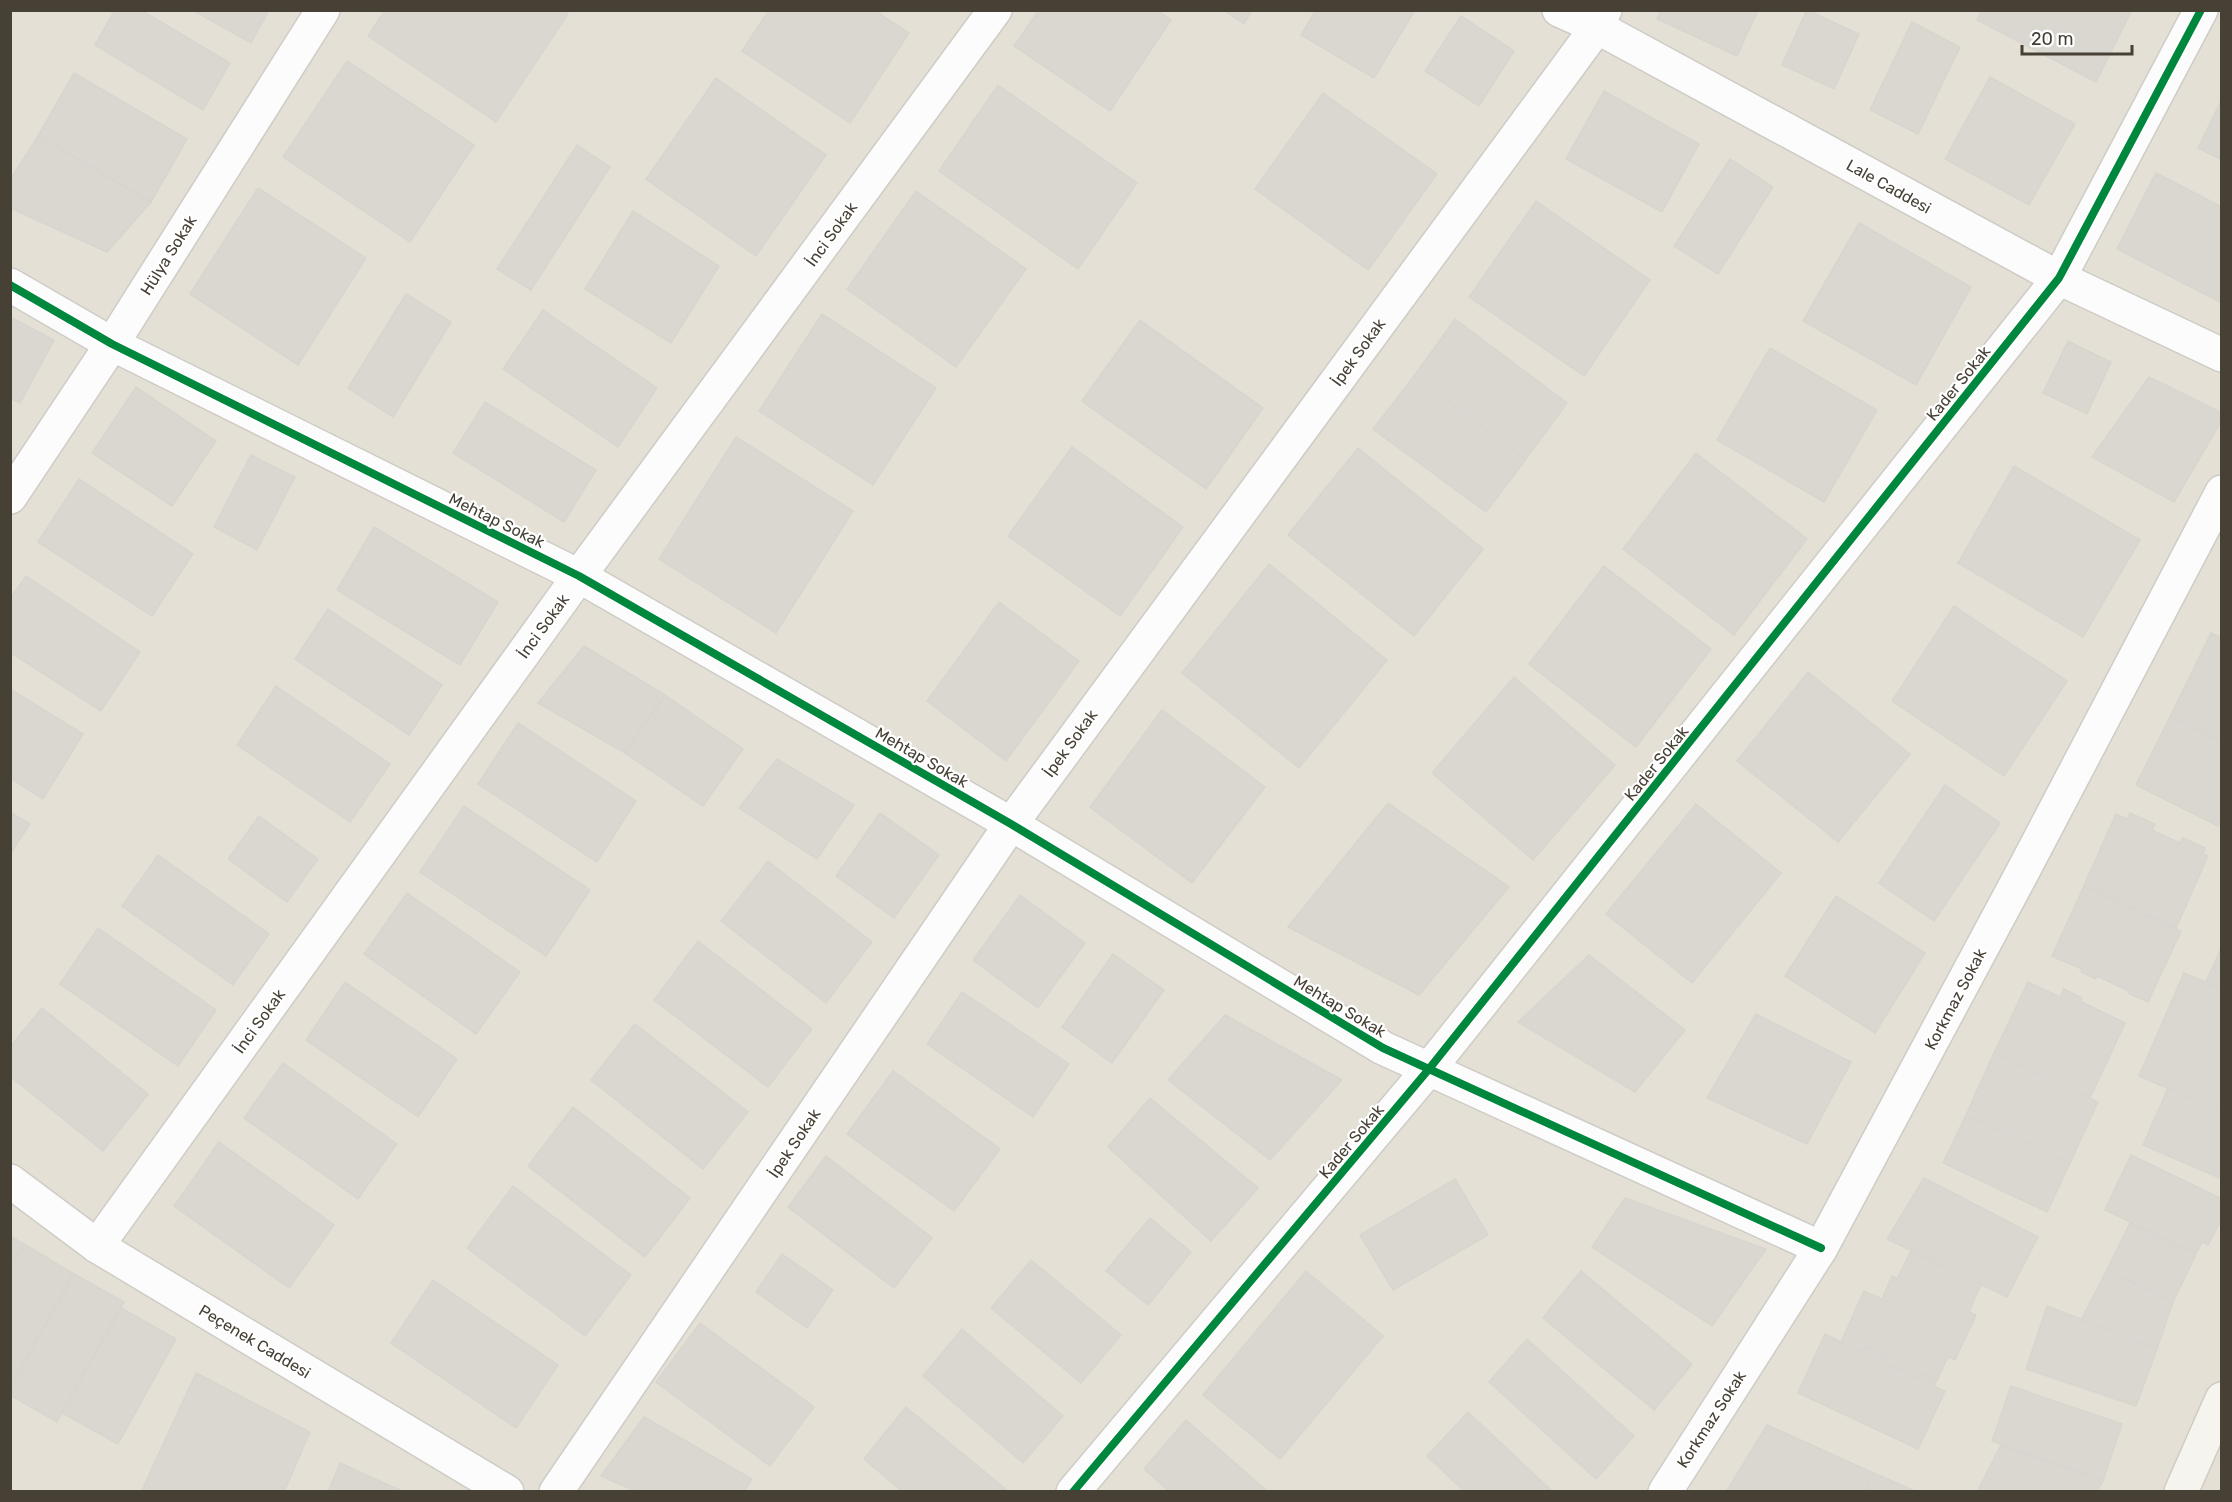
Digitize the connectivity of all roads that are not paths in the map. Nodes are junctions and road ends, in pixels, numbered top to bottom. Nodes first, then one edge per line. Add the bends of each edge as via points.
1 (323, 10) edge
2 (995, 10) edge
3 (1559, 10) edge
4 (2201, 10) edge
5 (1601, 19) edge
6 (2059, 278) junction
7 (10, 285) edge
8 (112, 344) junction
9 (2222, 355) edge
10 (2222, 492) edge
11 (10, 497) edge
12 (579, 576) junction
13 (1011, 824) junction
14 (1429, 1069) junction
15 (10, 1181) edge
16 (97, 1246) junction
17 (1821, 1248) junction
18 (2222, 1399) edge
19 (507, 1491) edge
20 (556, 1491) edge
21 (1073, 1491) edge
22 (1665, 1491) edge
23 (2181, 1491) edge

1 - 8 street, Hülya Sokak
2 - 12 street, İnci Sokak
3 - 5 street, Lale Caddesi
4 - 6 street, Kader Sokak
5 - 6 street, Lale Caddesi
5 - 13 street, İpek Sokak
6 - 9 street, Lale Caddesi
6 - 14 street, Kader Sokak
7 - 8 street, Mehtap Sokak
8 - 11 street, Hülya Sokak
8 - 12 street, Mehtap Sokak
10 - 17 street, Korkmaz Sokak
12 - 13 street, Mehtap Sokak
12 - 16 street, İnci Sokak
13 - 14 street, Mehtap Sokak via 1383,1048
13 - 20 street, İpek Sokak
14 - 17 street, Mehtap Sokak
14 - 21 street, Kader Sokak
15 - 16 street, Peçenek Caddesi
16 - 19 street, Peçenek Caddesi
17 - 22 street, Korkmaz Sokak
18 - 23 main road

